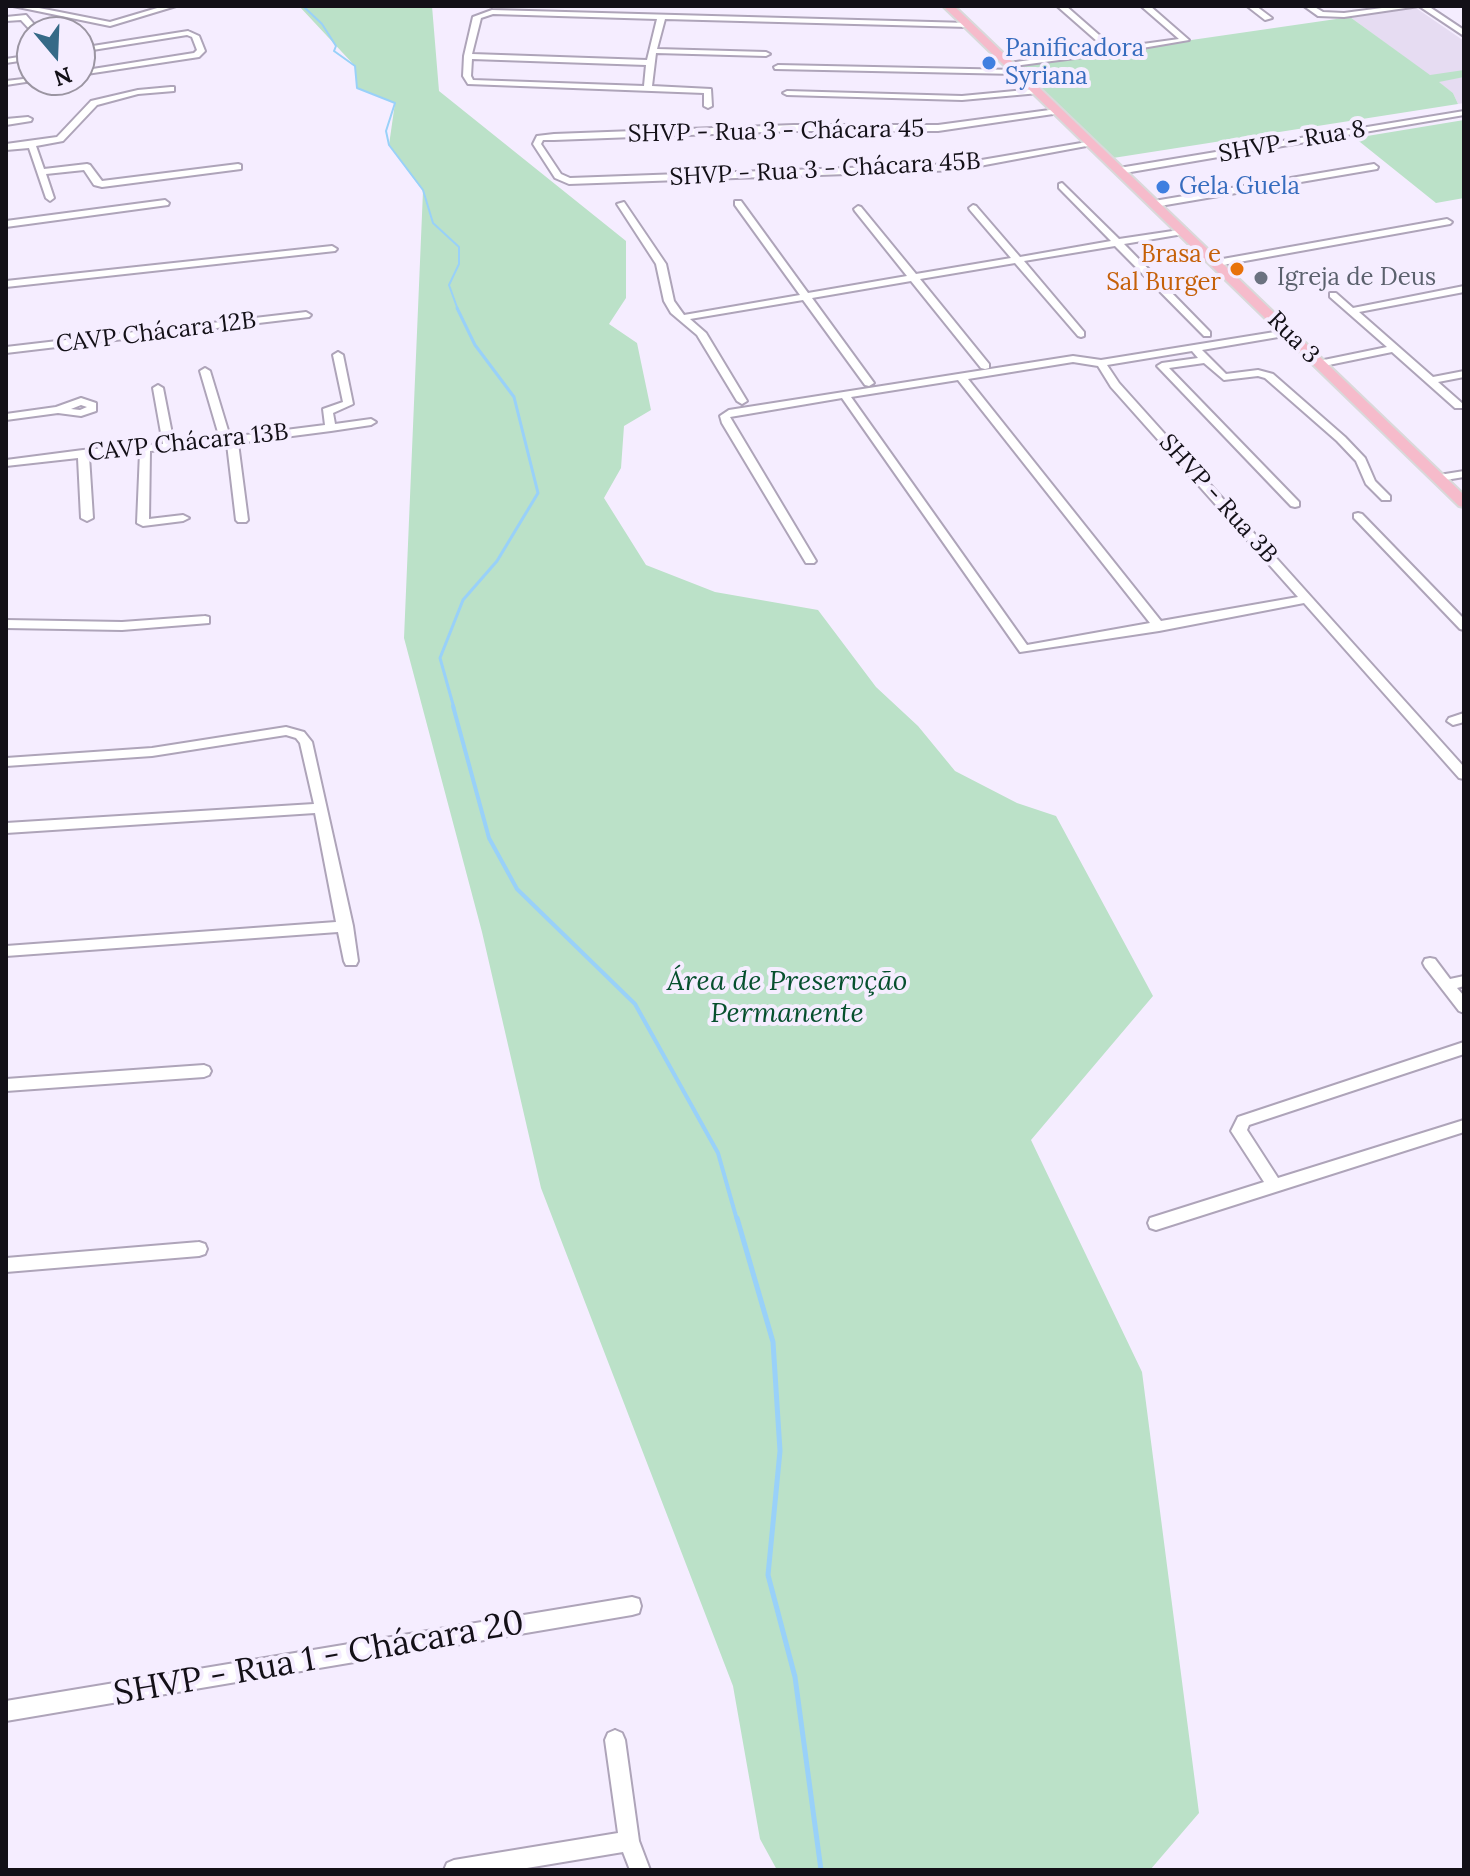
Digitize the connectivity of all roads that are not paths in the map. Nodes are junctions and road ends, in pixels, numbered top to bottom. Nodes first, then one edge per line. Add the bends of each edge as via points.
1 (21, 6) edge
2 (172, 6) edge
3 (948, 6) edge
4 (1061, 6) edge
5 (1145, 6) edge
6 (1251, 6) edge
7 (1308, 6) edge
8 (1384, 6) edge
9 (1415, 6) edge
10 (1423, 6) edge
11 (1367, 10) junction
12 (1339, 11) edge
13 (661, 18) junction
14 (1268, 18) dead end
15 (968, 25) junction
16 (1464, 34) edge
17 (96, 47) edge
18 (653, 51) junction
19 (1113, 51) junction
20 (766, 54) dead end
21 (468, 56) junction
22 (650, 63) junction
23 (778, 67) dead end
24 (1013, 68) junction
25 (96, 71) edge
26 (171, 89) dead end
27 (648, 89) junction
28 (1036, 91) junction
29 (787, 93) dead end
30 (708, 106) dead end
31 (1057, 111) junction
32 (1464, 113) edge
33 (28, 119) dead end
34 (6, 122) edge
35 (1093, 144) junction
36 (28, 145) junction
37 (6, 147) edge
38 (238, 167) dead end
39 (1374, 167) dead end
40 (1119, 171) junction
41 (40, 172) junction
42 (558, 176) joint
43 (1062, 186) dead end
44 (50, 198) dead end
45 (165, 203) dead end
46 (738, 203) dead end
47 (621, 204) dead end
48 (1154, 204) junction
49 (973, 208) dead end
50 (858, 209) dead end
51 (1447, 222) dead end
52 (6, 224) edge
53 (1179, 228) junction
54 (1114, 240) junction
55 (332, 249) dead end
56 (1014, 257) junction
57 (1217, 263) junction
58 (910, 275) junction
59 (6, 284) edge
60 (1464, 289) edge
61 (804, 294) junction
62 (1333, 295) dead end
63 (1351, 311) junction
64 (306, 315) dead end
65 (678, 316) junction
66 (1287, 333) junction
67 (1081, 334) dead end
68 (1207, 334) dead end
69 (1194, 348) junction
70 (1394, 349) junction
71 (6, 350) edge
72 (1151, 353) junction
73 (338, 355) dead end
74 (1204, 360) junction
75 (1101, 363) junction
76 (1319, 364) junction
77 (985, 366) dead end
78 (1162, 366) junction
79 (205, 371) dead end
80 (1464, 374) edge
81 (961, 377) junction
82 (1430, 381) junction
83 (869, 383) dead end
84 (158, 388) dead end
85 (844, 394) junction
86 (742, 401) dead end
87 (1459, 406) dead end
88 (58, 410) dead end
89 (6, 417) edge
90 (371, 422) dead end
91 (331, 428) junction
92 (229, 441) junction
93 (145, 448) junction
94 (169, 448) junction
95 (83, 453) junction
96 (6, 463) edge
97 (1464, 474) edge
98 (1439, 478) junction
99 (1386, 498) dead end
100 (1464, 503) edge
101 (1295, 504) dead end
102 (1358, 516) dead end
103 (87, 518) dead end
104 (183, 518) dead end
105 (242, 520) dead end
106 (810, 561) dead end
107 (1308, 599) junction
108 (205, 620) dead end
109 (6, 624) edge
110 (1464, 626) edge
111 (1159, 627) junction
112 (6, 762) edge
113 (1463, 772) edge
114 (321, 808) junction
115 (6, 828) edge
116 (346, 926) junction
117 (6, 951) edge
118 (351, 961) dead end
119 (1430, 963) dead end
120 (1464, 981) edge
121 (1447, 985) junction
122 (1464, 1007) edge
123 (1464, 1048) edge
124 (204, 1071) dead end
125 (6, 1085) edge
126 (1464, 1126) edge
127 (1275, 1186) junction
128 (1156, 1223) dead end
129 (199, 1249) dead end
130 (6, 1265) edge
131 (632, 1606) dead end
132 (6, 1711) edge
133 (615, 1740) dead end
134 (629, 1841) junction
135 (454, 1870) edge
136 (640, 1870) edge

1 - 2 street via 110,24
3 - 15 main road, Rua 3
4 - 19 street
5 - 19 street via 1185,40
6 - 14 street
7 - 12 street via 1321,14
8 - 11 street
9 - 11 street
10 - 16 street
11 - 12 street
13 - 15 street
13 - 18 street
13 - 21 street via 485,13 477,17
15 - 24 main road, Rua 3
17 - 25 street via 188,33 201,51
18 - 20 street
18 - 22 street
19 - 24 street
21 - 22 street
21 - 27 street via 468,80 478,85
22 - 27 street
23 - 24 street
24 - 28 main road, Rua 3
26 - 36 street via 94,103 60,139
27 - 30 street via 708,91
28 - 29 street via 972,98
28 - 31 main road, Rua 3
31 - 35 main road, Rua 3
31 - 42 street, SHVP - Rua 3 - Chácara 45 via 938,128 540,138 537,144
32 - 40 street, SHVP - Rua 8
33 - 34 street
35 - 40 main road, Rua 3
35 - 42 street, SHVP - Rua 3 - Chácara 45B via 945,167 569,181
36 - 37 street
36 - 41 street
38 - 41 street via 102,184 87,167
39 - 48 street
40 - 48 main road, Rua 3
41 - 44 street
43 - 54 street
45 - 52 street
46 - 61 street
47 - 65 street via 661,264
48 - 53 main road, Rua 3
49 - 56 street
50 - 58 street
51 - 57 street
53 - 54 street
53 - 57 main road, Rua 3
54 - 56 street
54 - 68 street
55 - 59 street
56 - 58 street
56 - 67 street
57 - 66 main road, Rua 3
58 - 61 street
58 - 77 street
60 - 63 street
61 - 65 street
61 - 83 street
62 - 63 street
63 - 70 street
64 - 71 street, CAVP Chácara 12B
65 - 86 street via 701,333
66 - 69 street
66 - 76 main road, Rua 3
69 - 72 street
69 - 74 street
70 - 76 street
70 - 82 street
72 - 75 street
72 - 78 street
73 - 91 street via 348,404 327,411
74 - 78 street
74 - 99 street via 1224,377 1269,376 1351,449
75 - 81 street via 1073,359
75 - 107 street, SHVP - Rua 3B
76 - 98 main road, Rua 3
78 - 101 street
79 - 92 street
80 - 82 street
81 - 85 street
81 - 111 street
82 - 87 street
84 - 94 street
85 - 106 street via 725,416
85 - 111 street via 1019,646 1029,650
88 - 89 street
90 - 91 street, CAVP Chácara 13B
91 - 92 street, CAVP Chácara 13B
92 - 94 street, CAVP Chácara 13B
92 - 105 street
93 - 94 street, CAVP Chácara 13B
93 - 95 street, CAVP Chácara 13B
93 - 104 street via 143,523
95 - 96 street, CAVP Chácara 13B
95 - 103 street
97 - 98 street
98 - 100 main road, Rua 3
102 - 110 street
107 - 111 street
107 - 113 street, SHVP - Rua 3B
108 - 109 street
112 - 114 street via 152,752 286,731 306,742
114 - 115 street
114 - 116 street
116 - 117 street
116 - 118 street
119 - 121 street
120 - 121 street
121 - 122 street
123 - 127 street via 1243,1121 1239,1131
124 - 125 street
126 - 127 street
127 - 128 street
129 - 130 street
131 - 132 street, SHVP - Rua 1 - Chácara 20
133 - 134 street
134 - 135 street
134 - 136 street

